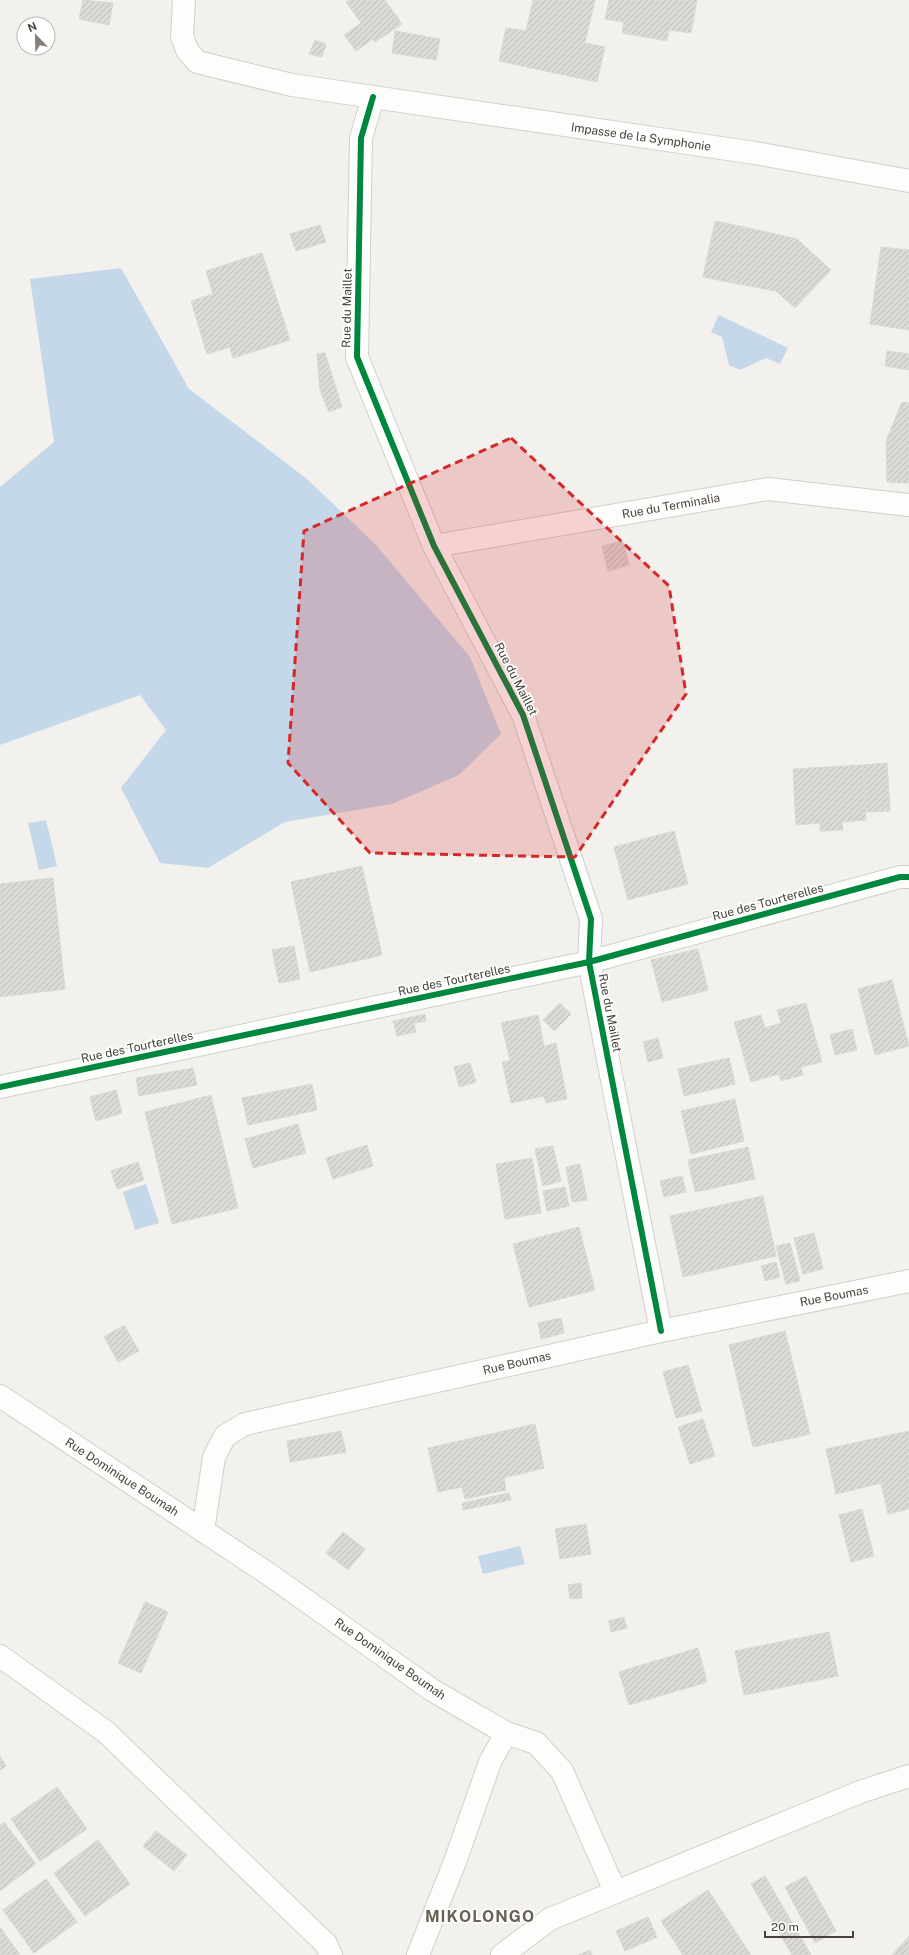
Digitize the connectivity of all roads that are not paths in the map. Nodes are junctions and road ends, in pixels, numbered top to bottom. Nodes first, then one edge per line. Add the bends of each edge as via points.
1 (184, 0) edge
2 (373, 97) junction
3 (909, 181) edge
4 (909, 505) edge
5 (434, 546) junction
6 (909, 877) edge
7 (589, 962) junction
8 (0, 1087) edge
9 (909, 1281) edge
10 (661, 1331) junction
11 (0, 1396) edge
12 (203, 1531) junction
13 (0, 1656) edge
14 (506, 1733) junction
15 (909, 1776) edge
16 (615, 1891) junction
17 (331, 1955) edge
18 (418, 1955) edge
19 (502, 1955) edge

1 - 2 street, Impasse de la Symphonie via 182,36 186,50 197,62 292,85
2 - 3 street, Impasse de la Symphonie via 755,153
2 - 5 street, Rue du Maillet via 361,138 357,357
4 - 5 street, Rue du Terminalia via 768,489
5 - 7 street, Rue du Maillet via 523,715 591,919
6 - 7 street, Rue des Tourterelles via 900,877
7 - 8 street, Rue des Tourterelles
7 - 10 street, Rue du Maillet
9 - 10 street, Rue Boumas
10 - 12 street, Rue Boumas via 245,1424 225,1436 214,1458
11 - 12 street, Rue Dominique Boumah
12 - 14 street, Rue Dominique Boumah via 270,1575 432,1690
13 - 17 street via 106,1732 326,1944
14 - 16 street, Rue Dominique Boumah via 536,1742 562,1771
14 - 18 street via 490,1762 456,1859
15 - 16 street via 860,1792
16 - 19 street via 550,1919

